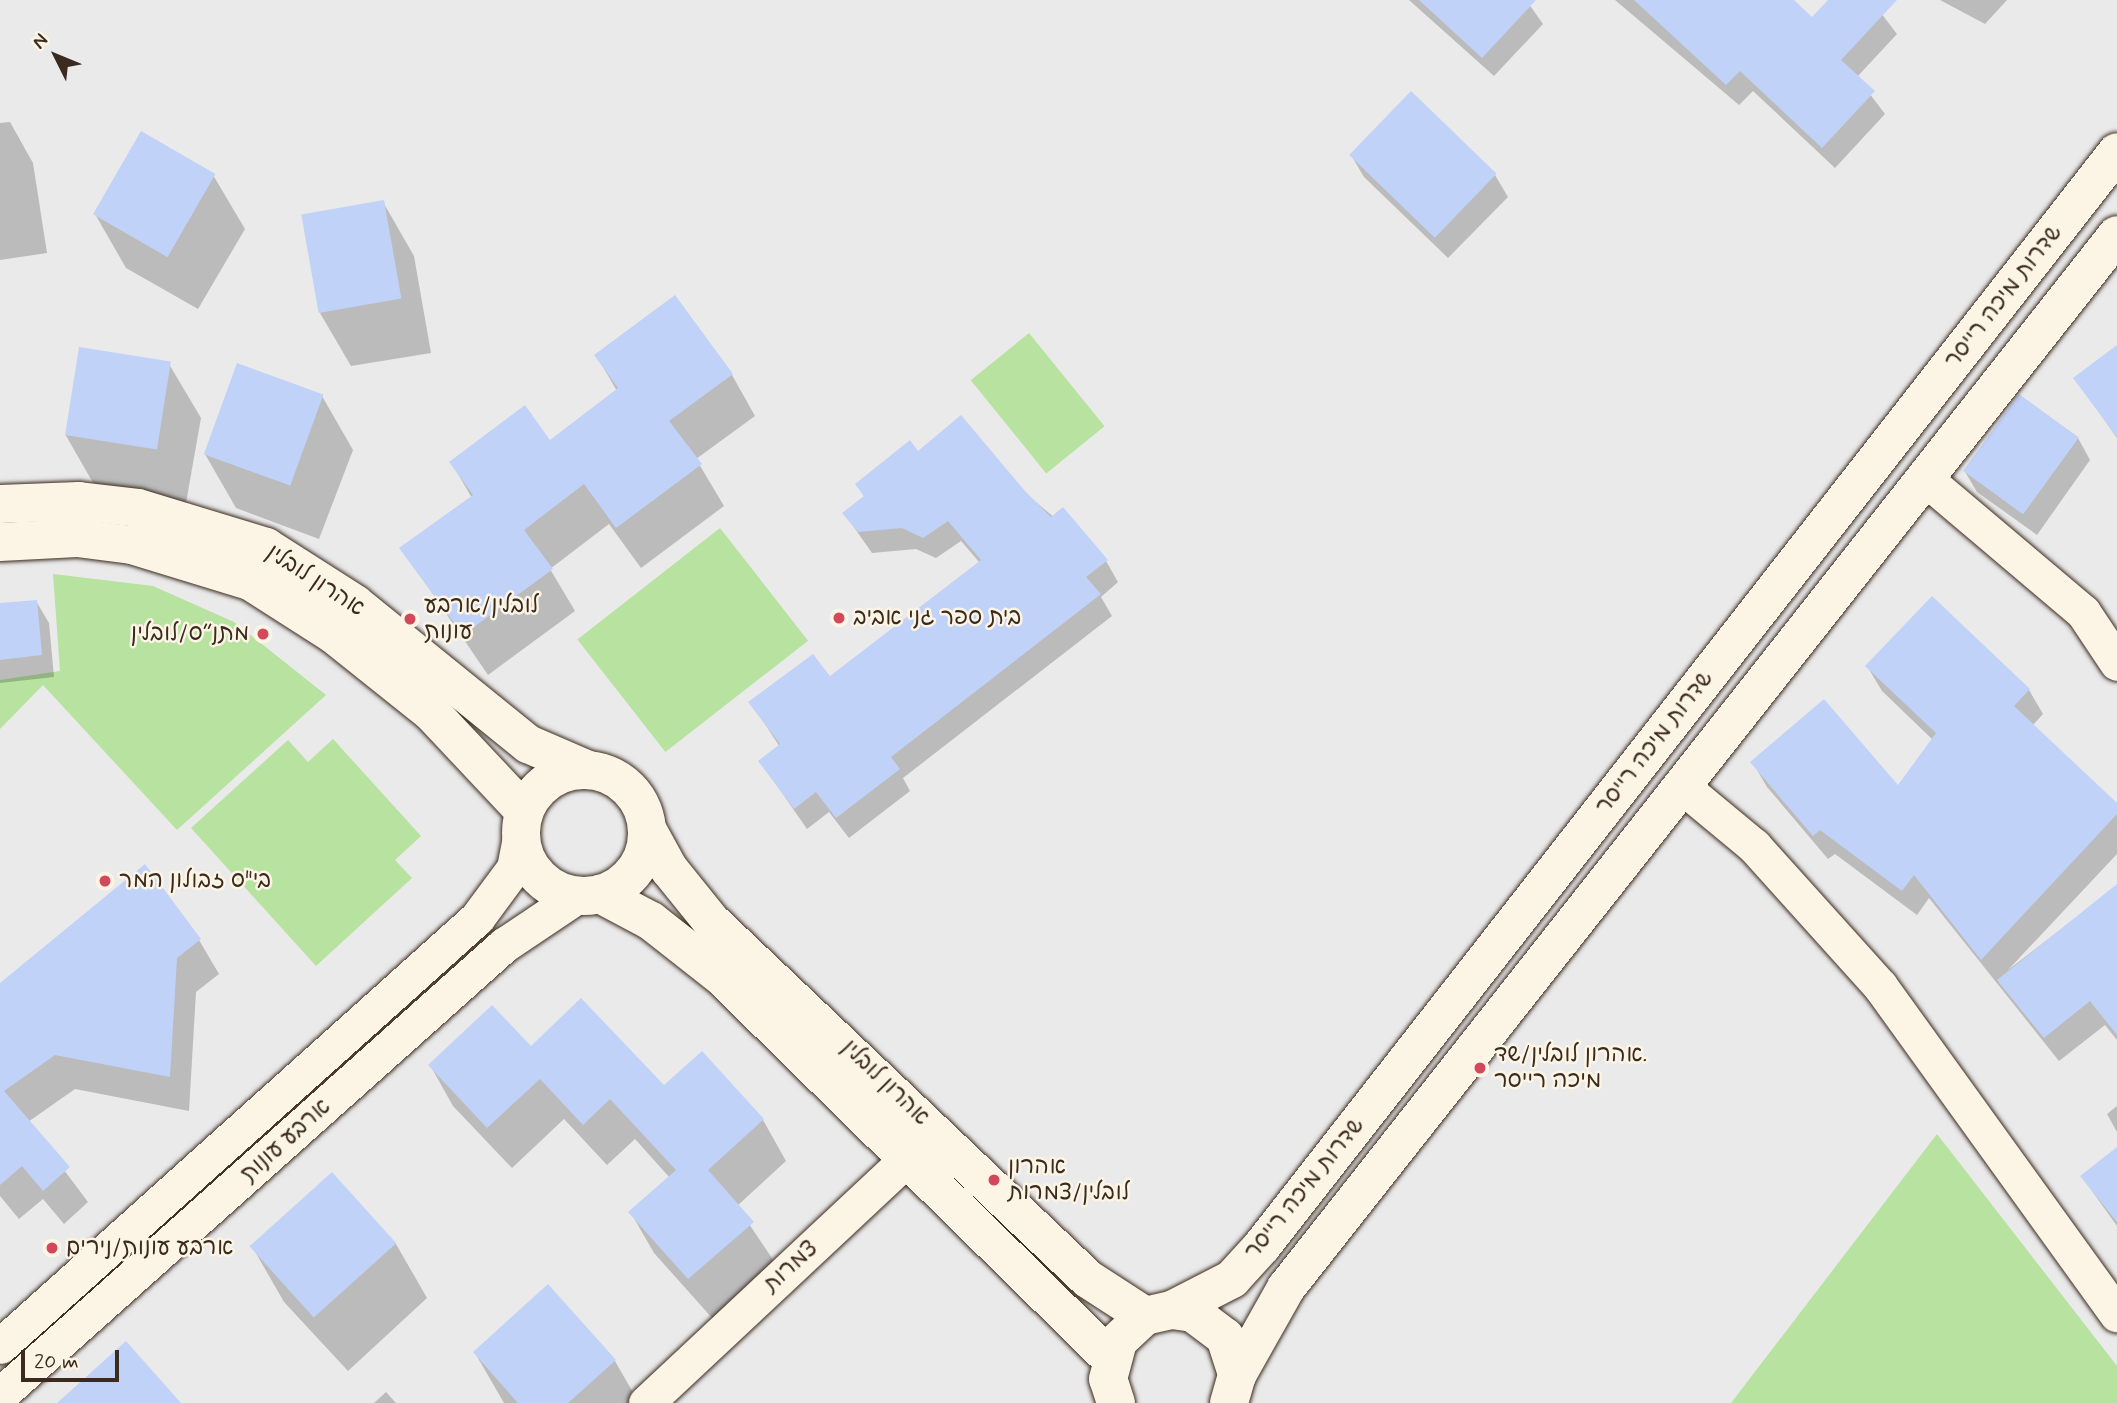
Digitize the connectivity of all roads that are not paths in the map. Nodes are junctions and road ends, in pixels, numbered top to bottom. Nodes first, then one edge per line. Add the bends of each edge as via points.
1 (2117, 152) edge
2 (2117, 235) edge
3 (1928, 481) junction
4 (0, 504) edge
5 (0, 542) edge
6 (2117, 663) edge
7 (586, 769) junction
8 (1684, 788) junction
9 (522, 824) junction
10 (647, 828) junction
11 (588, 895) junction
12 (922, 1144) junction
13 (1159, 1313) junction
14 (2117, 1315) edge
15 (0, 1346) edge
16 (1110, 1358) junction
17 (1233, 1389) edge
18 (0, 1395) edge
19 (1114, 1402) edge
20 (646, 1403) edge

1 - 13 street, שדרות מיכה רייסר via 1262,1246 1232,1279
2 - 3 street, שדרות מיכה רייסר
3 - 6 street via 2083,612
3 - 8 street, שדרות מיכה רייסר
4 - 7 street, אהרון לובלין via 79,501 138,508 266,547 355,604 527,744
5 - 9 street, אהרון לובלין via 77,538 132,545 250,581 333,634 432,713
7 - 9 street via 548,780
7 - 10 street via 621,781 634,794
8 - 14 street via 1754,846 1880,986
8 - 17 street, שדרות מיכה רייסר via 1286,1289
9 - 11 street via 532,870 560,892
9 - 15 street, ארבע עונות via 514,868 477,918
10 - 11 street via 629,876
10 - 12 street, אהרון לובלין via 669,869 711,921
11 - 12 street, אהרון לובלין via 651,920
11 - 18 street, ארבע עונות via 504,946
12 - 13 street, אהרון לובלין via 1088,1279
12 - 16 street, אהרון לובלין
12 - 20 street, צמרות
13 - 16 street, שדרות מיכה רייסר via 1130,1326
13 - 17 street, אהרון לובלין via 1193,1312 1218,1329 1234,1355
16 - 19 street

